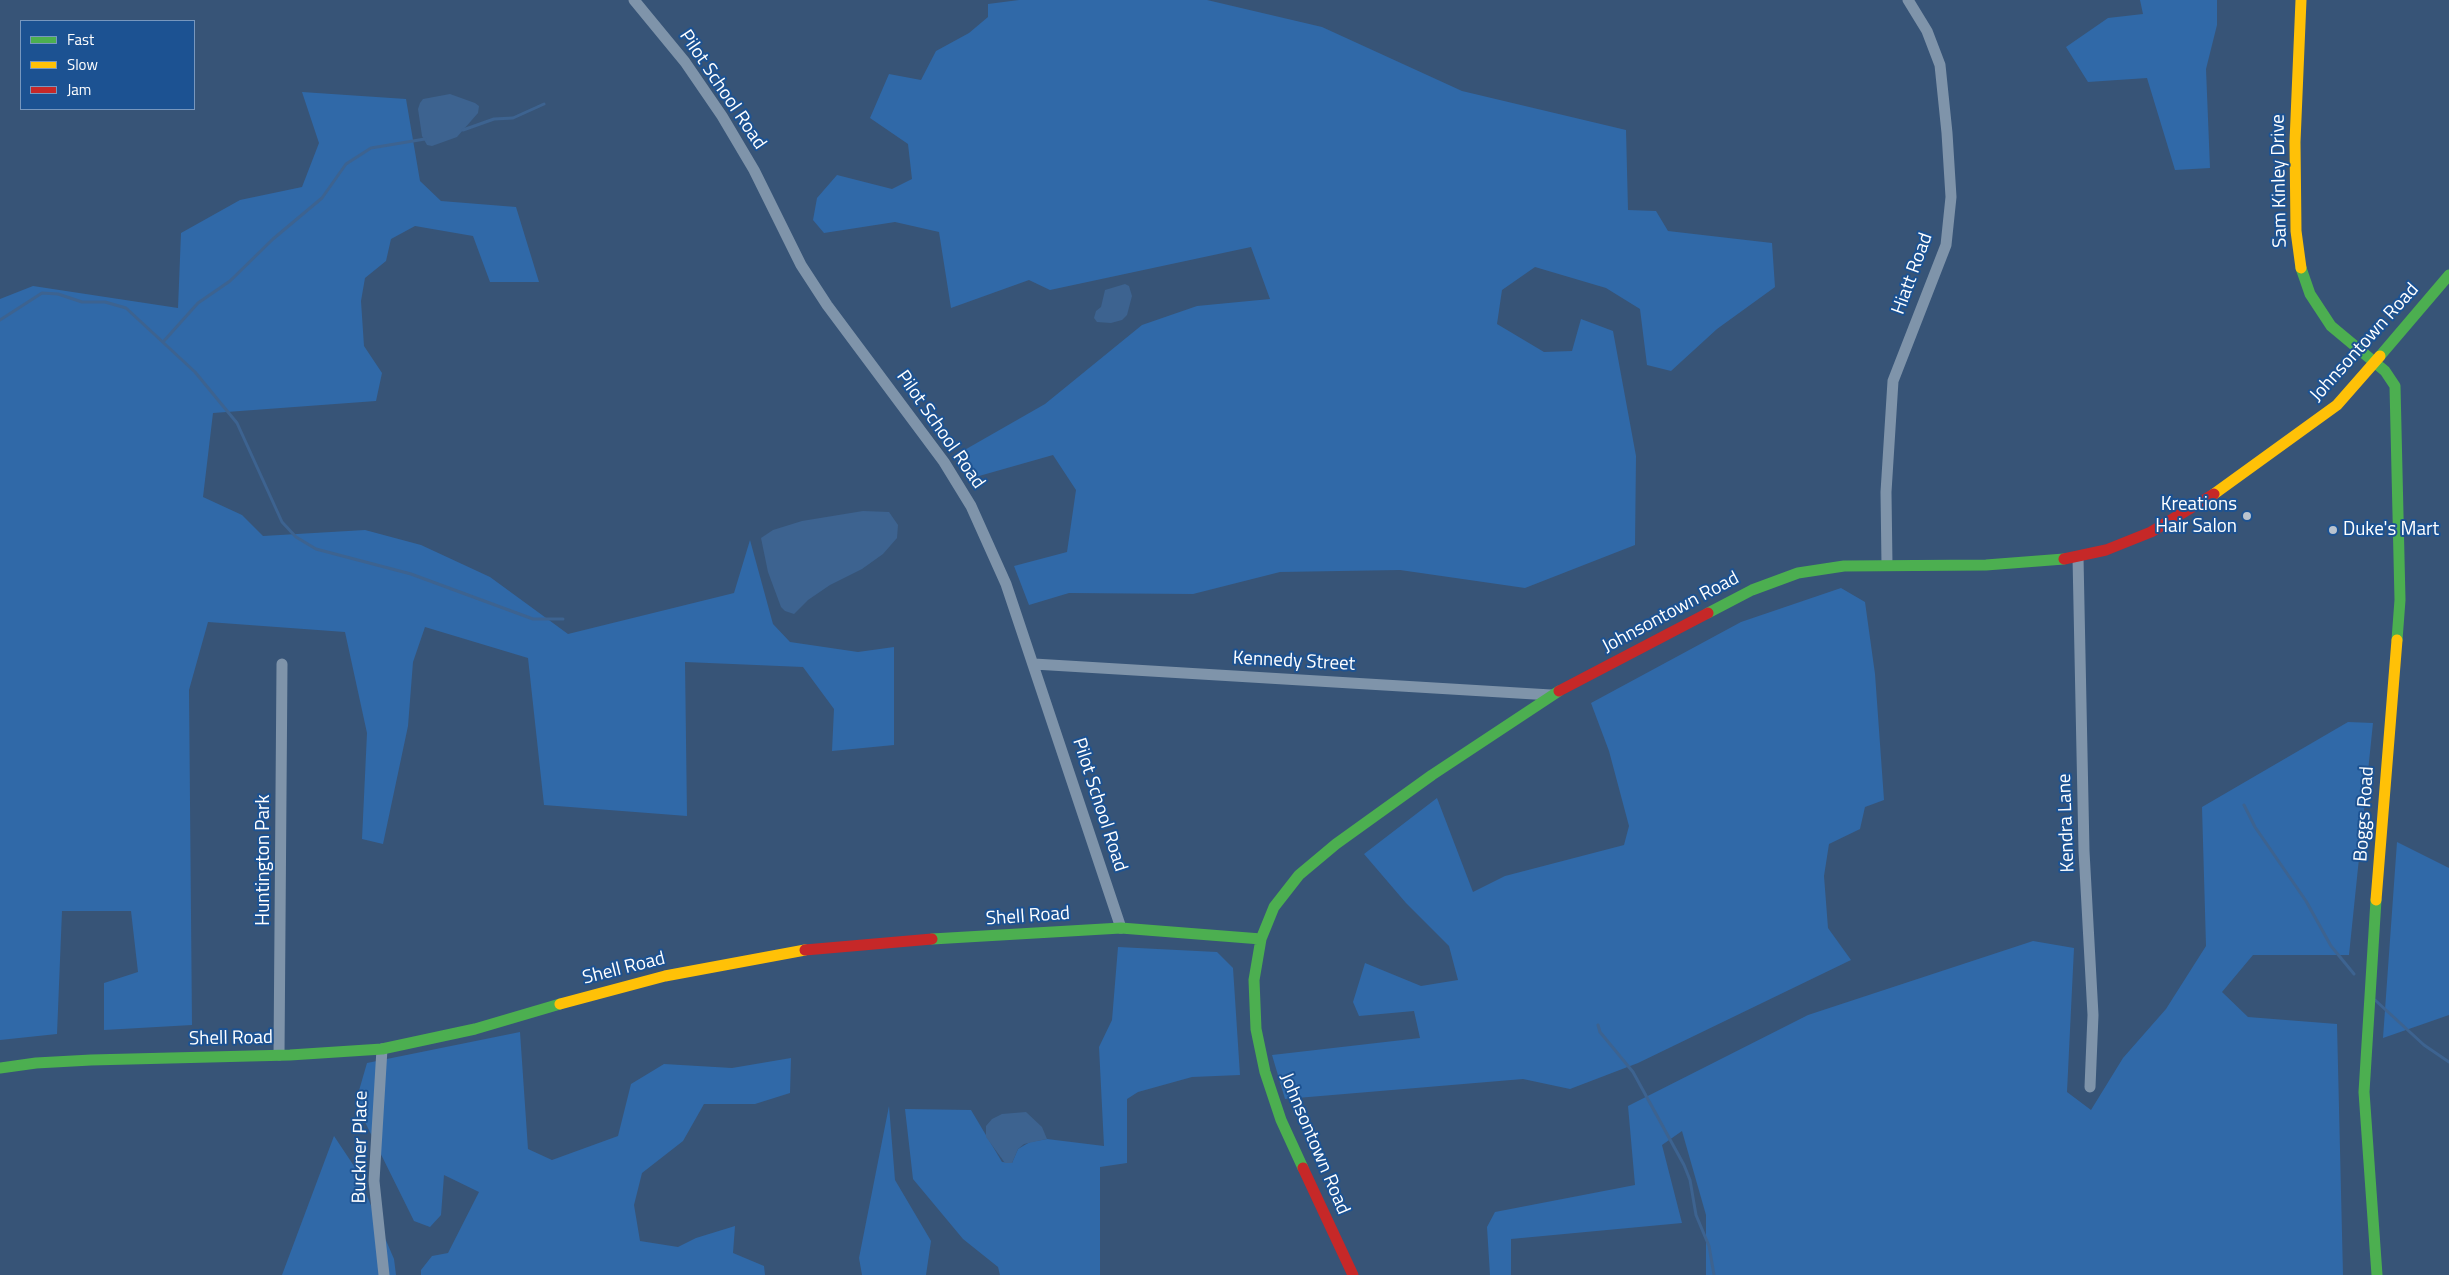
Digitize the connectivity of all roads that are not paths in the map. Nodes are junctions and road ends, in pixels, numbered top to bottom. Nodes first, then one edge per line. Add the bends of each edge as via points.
1 (634, 0) edge
2 (1908, 0) edge
3 (2300, 0) edge
4 (2449, 276) edge
5 (2374, 364) junction
6 (2078, 557) junction
7 (1886, 565) junction
8 (282, 664) dead end
9 (1034, 664) junction
10 (1552, 695) junction
11 (1121, 928) junction
12 (1261, 939) junction
13 (382, 1049) junction
14 (279, 1055) junction
15 (0, 1068) edge
16 (2090, 1087) dead end
17 (384, 1275) edge
18 (1353, 1275) edge
19 (2377, 1275) edge

1 - 9 street, Pilot School Road via 686,62 722,116 827,305 944,462 971,506 1006,584
2 - 7 street, Hiatt Road via 1927,31 1940,65 1951,197 1946,245 1893,381 1886,492
3 - 5 street, Sam Kinley Drive via 2295,142 2296,231 2301,268 2310,294 2331,326
4 - 5 street, Johnsontown Road
5 - 6 street, Johnsontown Road via 2337,405 2215,493 2146,534
5 - 19 street, Boggs Road via 2385,371 2395,386 2400,600 2364,1092
6 - 7 street, Johnsontown Road via 2032,564
6 - 16 street, Kendra Lane via 2084,851 2093,1015
7 - 10 street, Johnsontown Road via 1820,569 1759,587
8 - 14 street, Huntington Park
9 - 10 street, Kennedy Street
9 - 11 street, Pilot School Road
10 - 12 street, Johnsontown Road via 1416,787 1336,844 1299,875 1274,907
11 - 12 street, Shell Road
11 - 13 street, Shell Road via 991,938 876,942 810,949 665,976 475,1029
12 - 18 street, Johnsontown Road via 1254,980 1255,1019 1265,1072 1300,1166
13 - 14 street, Shell Road
13 - 17 street, Buckner Place via 374,1181
14 - 15 street, Shell Road via 91,1060

